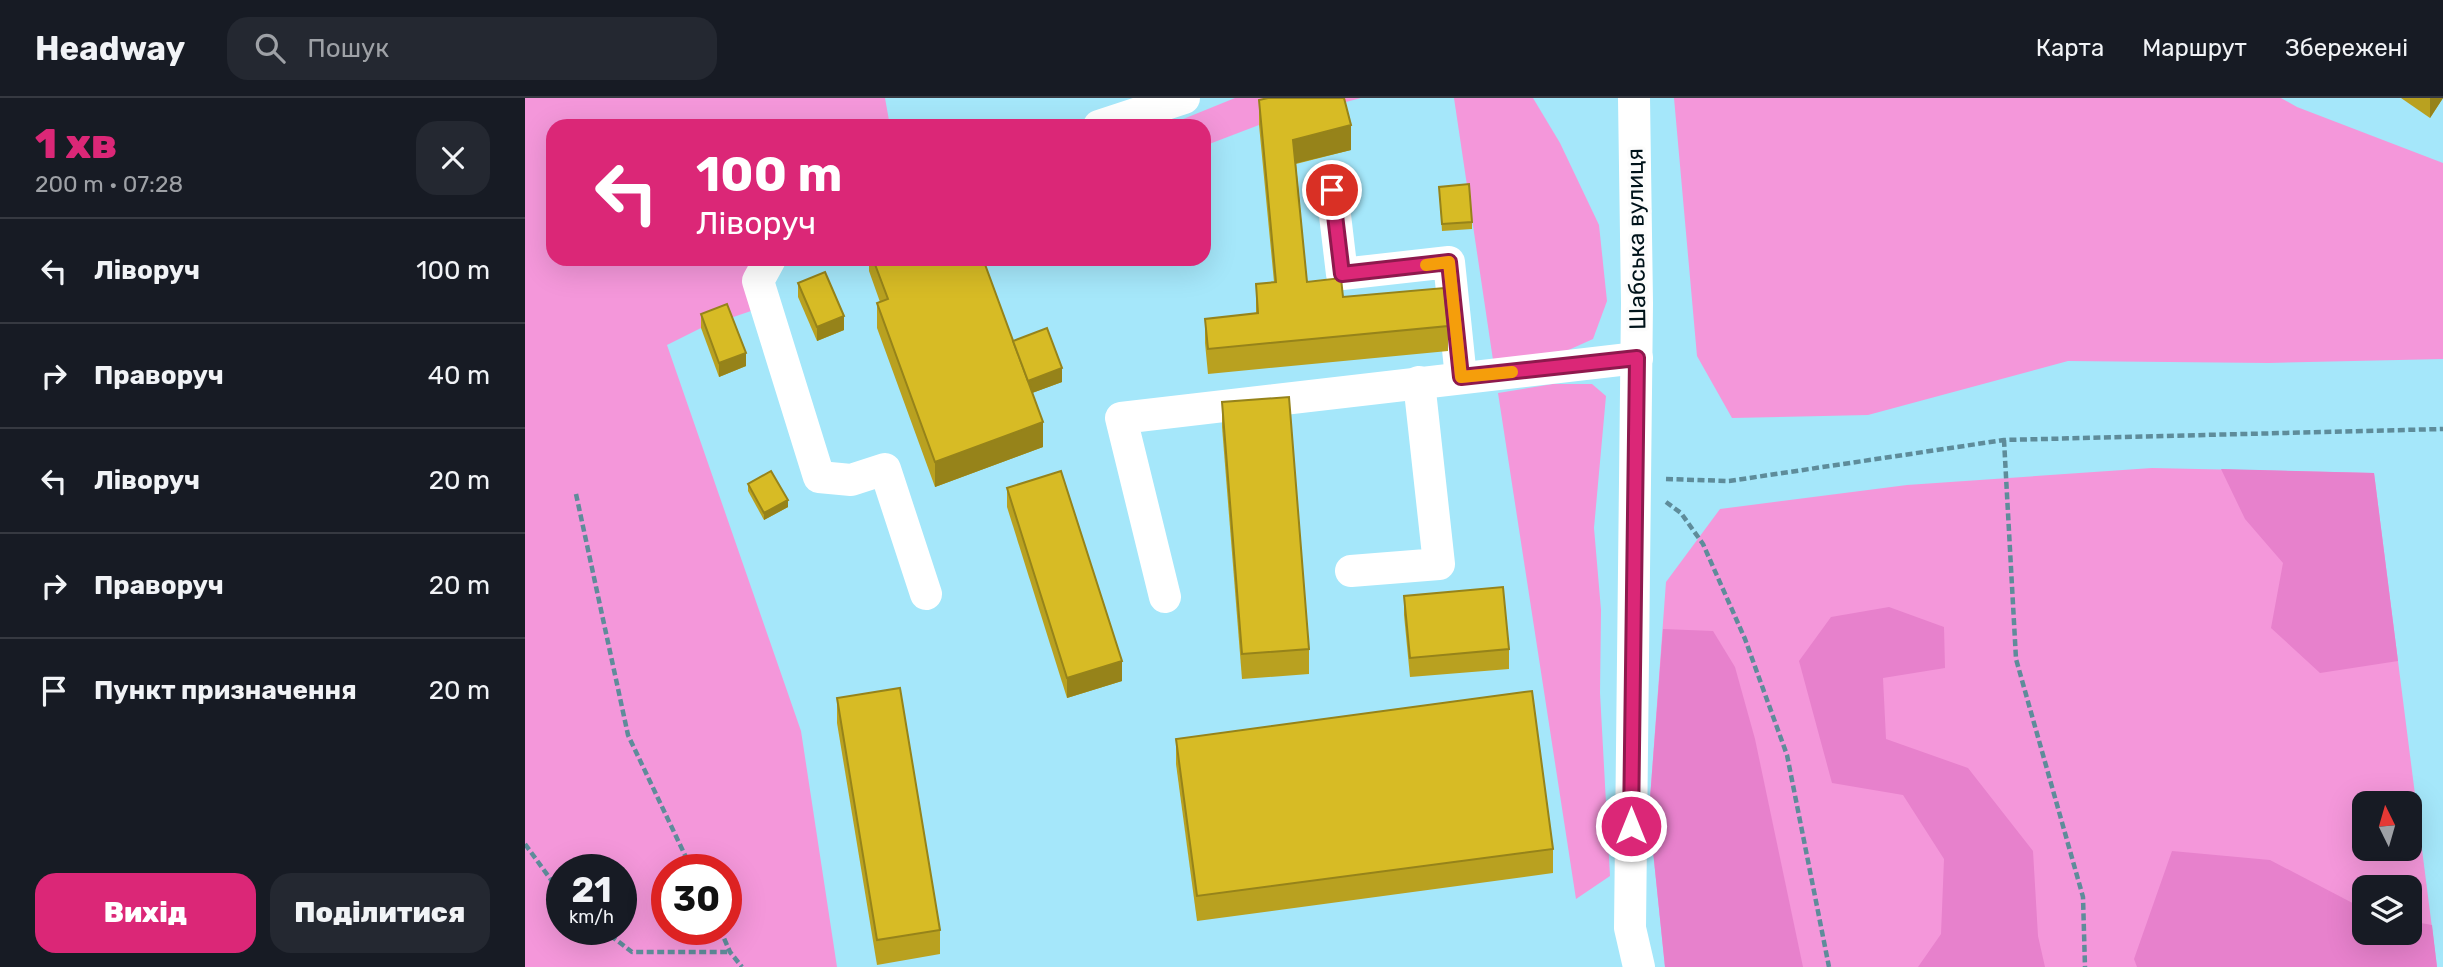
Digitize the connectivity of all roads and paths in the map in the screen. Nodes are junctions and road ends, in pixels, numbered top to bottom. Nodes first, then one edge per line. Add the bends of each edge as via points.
1 (1184, 98) edge
2 (1634, 98) edge
3 (1120, 119) edge
4 (1332, 190) dead end
5 (766, 266) edge
6 (1637, 358) junction
7 (1461, 377) junction
8 (1419, 382) junction
9 (2443, 429) edge
10 (2004, 440) junction
11 (1634, 479) junction
12 (576, 495) dead end
13 (1351, 571) dead end
14 (926, 594) dead end
15 (1165, 597) dead end
16 (525, 844) edge
17 (684, 854) edge
18 (546, 873) edge
19 (623, 945) edge
20 (727, 945) edge
21 (730, 952) junction
22 (742, 967) edge
23 (1639, 967) edge
24 (1829, 967) edge
25 (2085, 967) edge

1 - 3 street
2 - 6 street, Шабська вулиця
4 - 7 street via 1342,274 1449,262
5 - 14 street via 758,281 819,477 851,480 885,468
6 - 7 street
6 - 11 street, Шабська вулиця
7 - 8 street
8 - 13 street via 1439,564
8 - 15 street via 1121,418
9 - 10 path
10 - 11 path via 1729,481
10 - 25 path via 2016,659 2083,897
11 - 23 street, Шабська вулиця via 1630,928
11 - 24 path via 1681,513 1703,544 1745,639 1787,755
12 - 17 path via 628,736
16 - 18 path
19 - 21 path via 632,952
20 - 21 path
21 - 22 path

